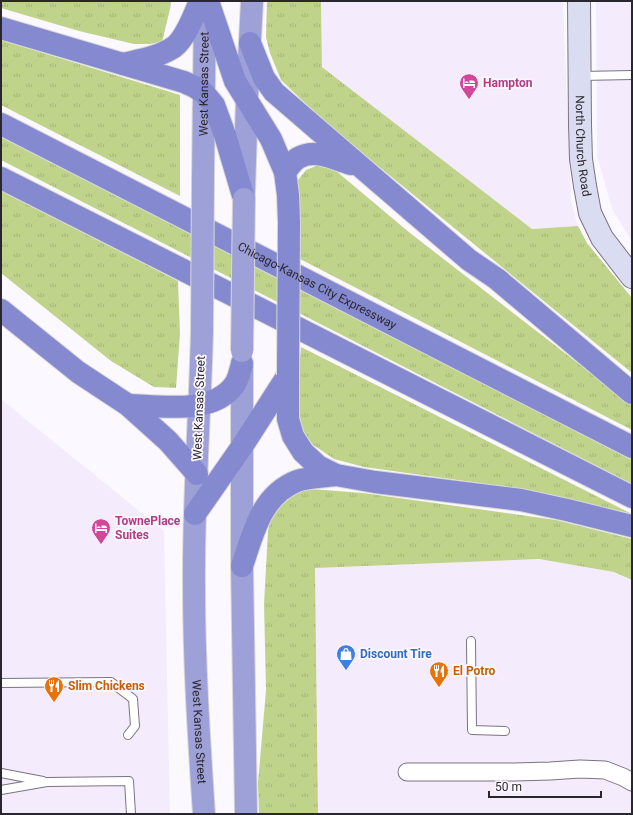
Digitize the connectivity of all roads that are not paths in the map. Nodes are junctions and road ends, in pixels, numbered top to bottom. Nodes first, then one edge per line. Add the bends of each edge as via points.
1 (200, 1) edge
2 (204, 1) edge
3 (208, 1) edge
4 (252, 1) edge
5 (579, 1) edge
6 (1, 28) edge
7 (250, 43) junction
8 (122, 64) junction
9 (632, 75) edge
10 (580, 76) junction
11 (204, 93) junction
12 (247, 100) junction
13 (1, 124) edge
14 (361, 168) junction
15 (285, 172) junction
16 (1, 178) edge
17 (244, 199) junction
18 (632, 277) edge
19 (1, 310) edge
20 (242, 358) junction
21 (288, 375) junction
22 (632, 393) edge
23 (128, 405) junction
24 (200, 405) junction
25 (632, 447) edge
26 (241, 448) junction
27 (197, 474) junction
28 (336, 475) junction
29 (632, 497) edge
30 (196, 514) junction
31 (632, 526) edge
32 (242, 566) junction
33 (471, 641) dead end
34 (1, 683) edge
35 (505, 730) dead end
36 (128, 735) dead end
37 (407, 772) dead end
38 (1, 773) edge
39 (47, 782) junction
40 (632, 782) edge
41 (1, 790) edge
42 (132, 814) edge
43 (204, 814) edge
44 (246, 814) edge

1 - 8 highway via 186,32 175,46 158,56
2 - 11 highway, West Kansas Street
3 - 12 highway via 235,81
4 - 7 highway
5 - 10 main road, North Church Road
6 - 8 highway
7 - 12 highway
7 - 14 highway via 264,78 274,92
8 - 11 highway via 184,82
9 - 10 lane
10 - 18 main road, North Church Road via 581,159 590,213 602,238
11 - 17 highway via 214,106 225,135
11 - 24 highway, West Kansas Street, bridge
12 - 15 highway via 271,139
12 - 17 highway
13 - 25 highway, Chicago-Kansas City Expressway
14 - 15 highway via 319,154 308,153 297,158
14 - 22 highway
15 - 21 highway, bridge via 289,223
16 - 29 highway
17 - 20 highway, bridge
19 - 23 highway via 78,372
20 - 24 highway via 236,383 228,393 217,400
20 - 26 highway
21 - 26 highway
21 - 28 highway via 288,419 293,436 308,457 318,466
23 - 24 highway
23 - 27 highway via 168,441
24 - 27 highway, West Kansas Street
26 - 30 highway
26 - 32 highway
27 - 30 highway, West Kansas Street
28 - 31 highway via 521,500
28 - 32 highway via 298,481 283,488 274,496 259,516
30 - 43 highway, West Kansas Street via 195,670
32 - 44 highway
33 - 35 lane via 472,730
34 - 36 lane via 111,682 133,699 135,726
37 - 40 street via 605,770
38 - 39 lane
39 - 41 lane
39 - 42 lane via 129,781

